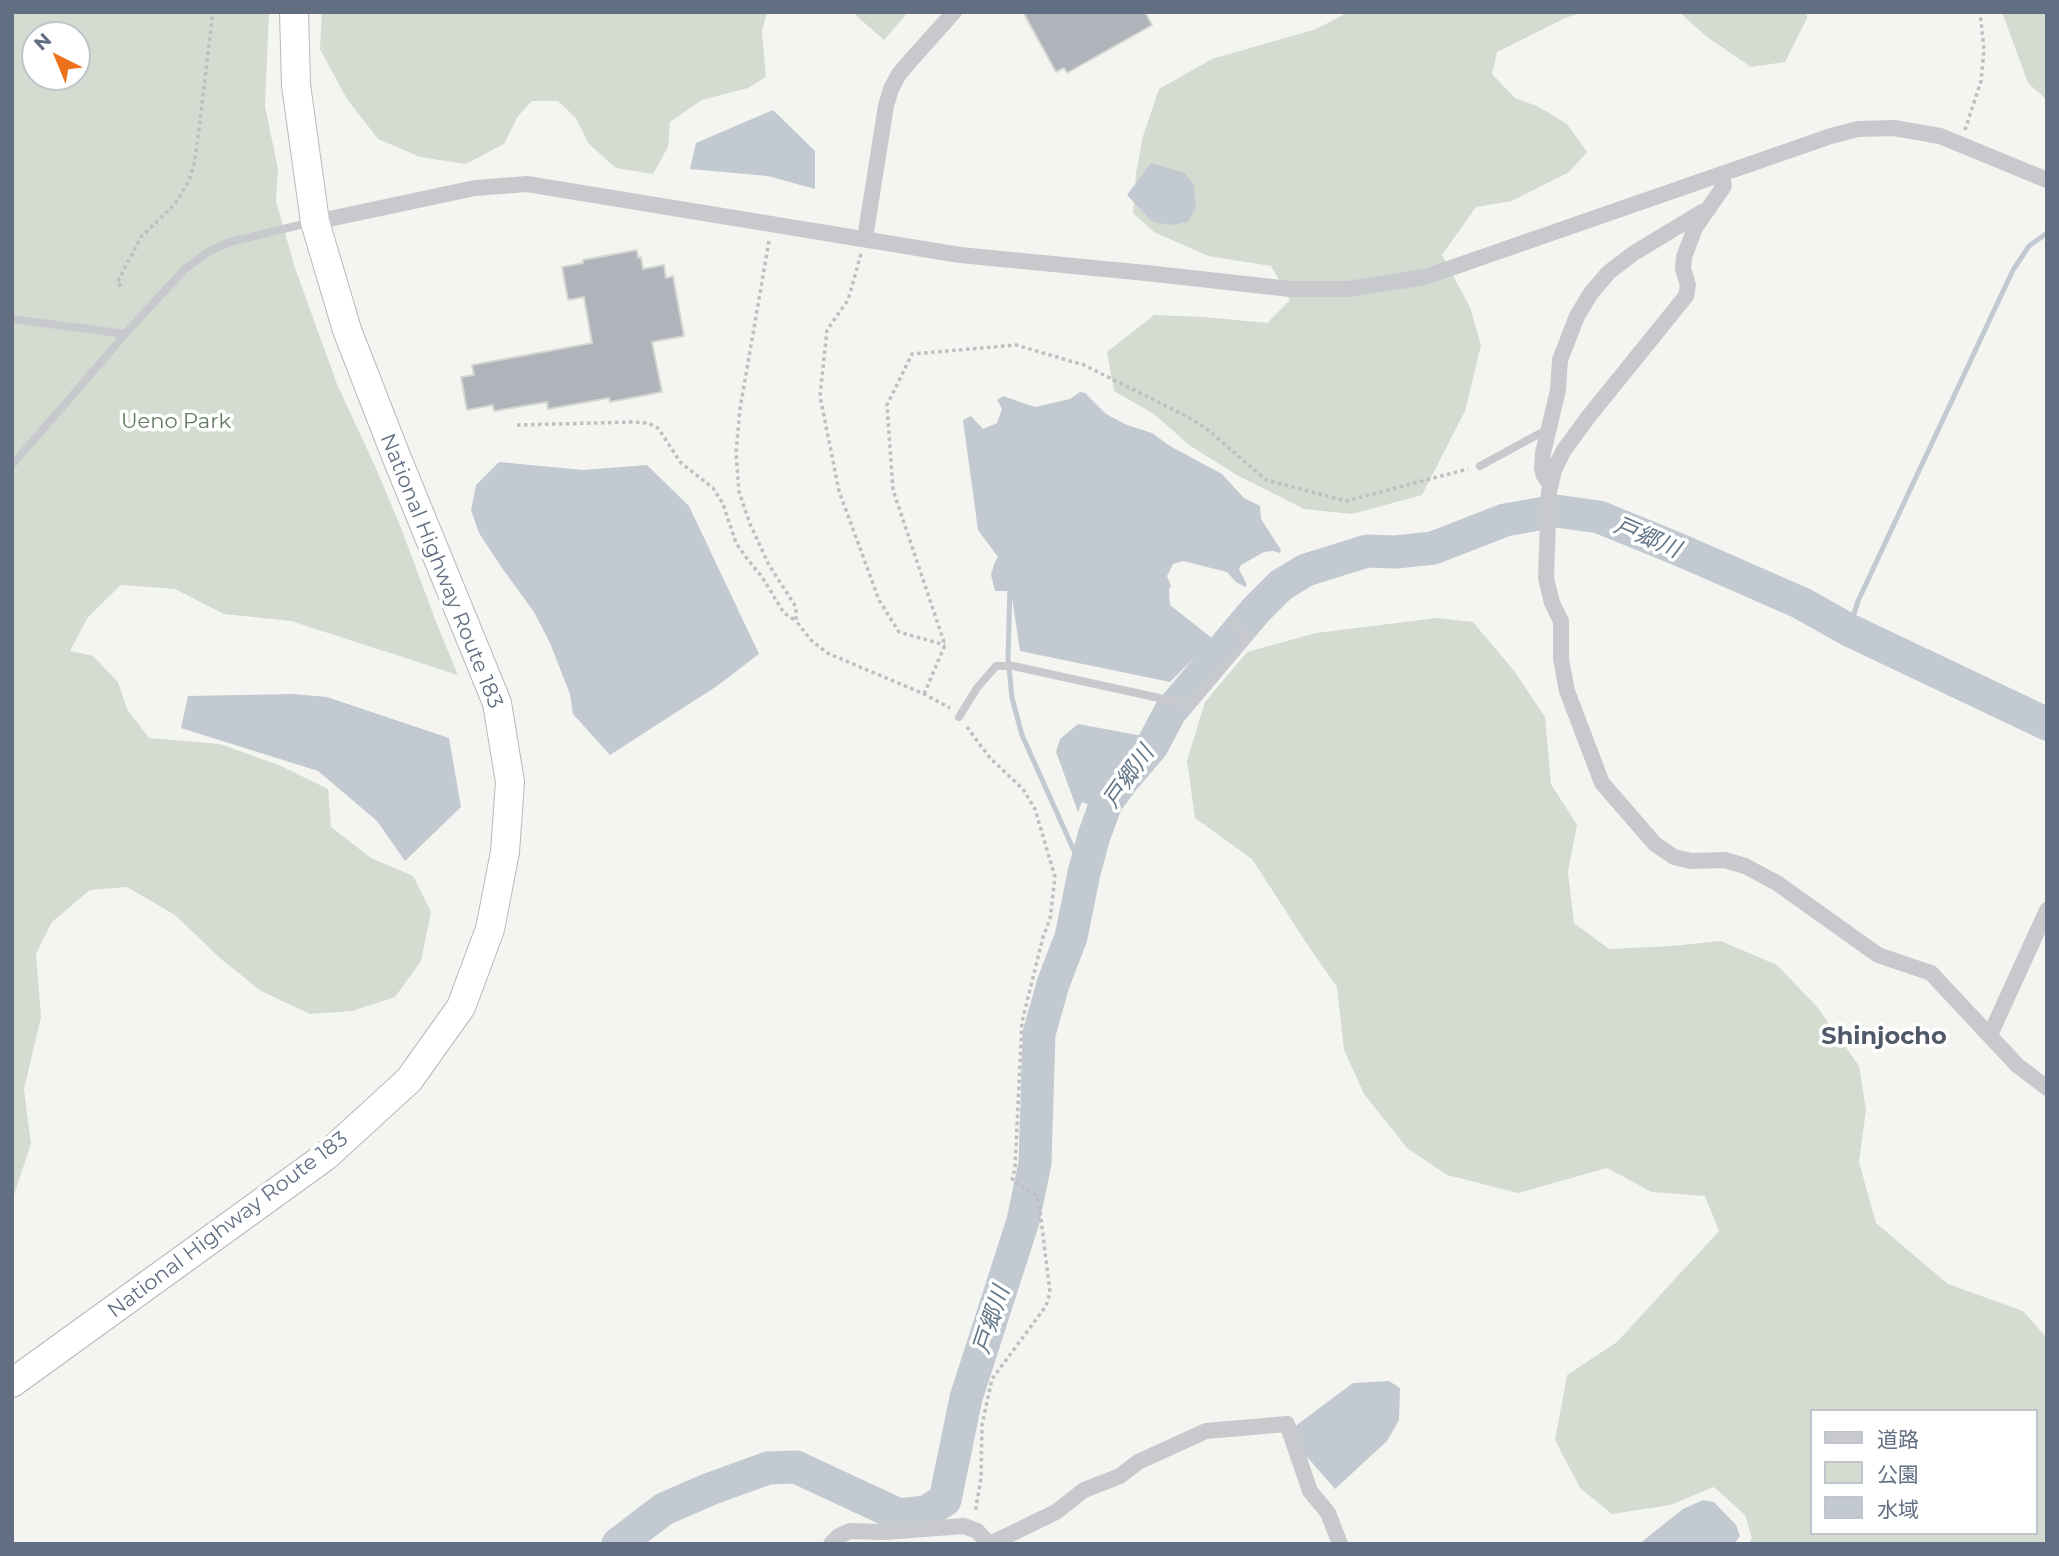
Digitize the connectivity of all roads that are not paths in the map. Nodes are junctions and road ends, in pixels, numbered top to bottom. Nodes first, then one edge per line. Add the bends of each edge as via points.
1 (294, 12) edge
2 (954, 12) edge
3 (1721, 174) junction
4 (2047, 180) edge
5 (1709, 206) junction
6 (315, 222) junction
7 (865, 238) junction
8 (12, 319) edge
9 (126, 334) junction
10 (1549, 429) junction
11 (12, 465) edge
12 (1480, 466) road end
13 (1550, 484) junction
14 (1233, 622) dead end
15 (959, 717) road end
16 (2047, 910) edge
17 (1990, 1035) junction
18 (2047, 1088) edge
19 (12, 1383) edge
20 (831, 1544) edge
21 (990, 1544) edge
22 (1340, 1544) edge

1 - 6 highway, National Highway Route 183 via 296,85
2 - 7 street via 891,89
3 - 4 street via 1831,136 1887,128 1940,136
3 - 5 street via 1724,186
3 - 7 street via 1425,276 1348,289 1290,289 960,255
5 - 10 street via 1617,265 1591,293 1563,351
5 - 13 street via 1684,257 1686,296 1564,450
6 - 7 street via 475,188 527,184
6 - 9 lane via 250,236 208,252 185,269
6 - 19 highway, National Highway Route 183 via 347,330 497,704 510,782 505,852 491,929 461,1007 409,1080 326,1156
8 - 9 lane
9 - 11 lane
10 - 12 lane
10 - 13 street via 1542,468
13 - 17 street via 1546,578 1561,621 1567,691 1602,783 1655,844 1674,857 1725,860 1777,883 1878,955 1931,973
14 - 15 lane via 1247,639 1191,705 996,666
16 - 17 street
17 - 18 street via 2017,1065
20 - 21 street via 850,1531 964,1526 978,1531
21 - 22 street via 1056,1512 1084,1490 1120,1476 1138,1461 1206,1431 1287,1424 1310,1491 1328,1513

